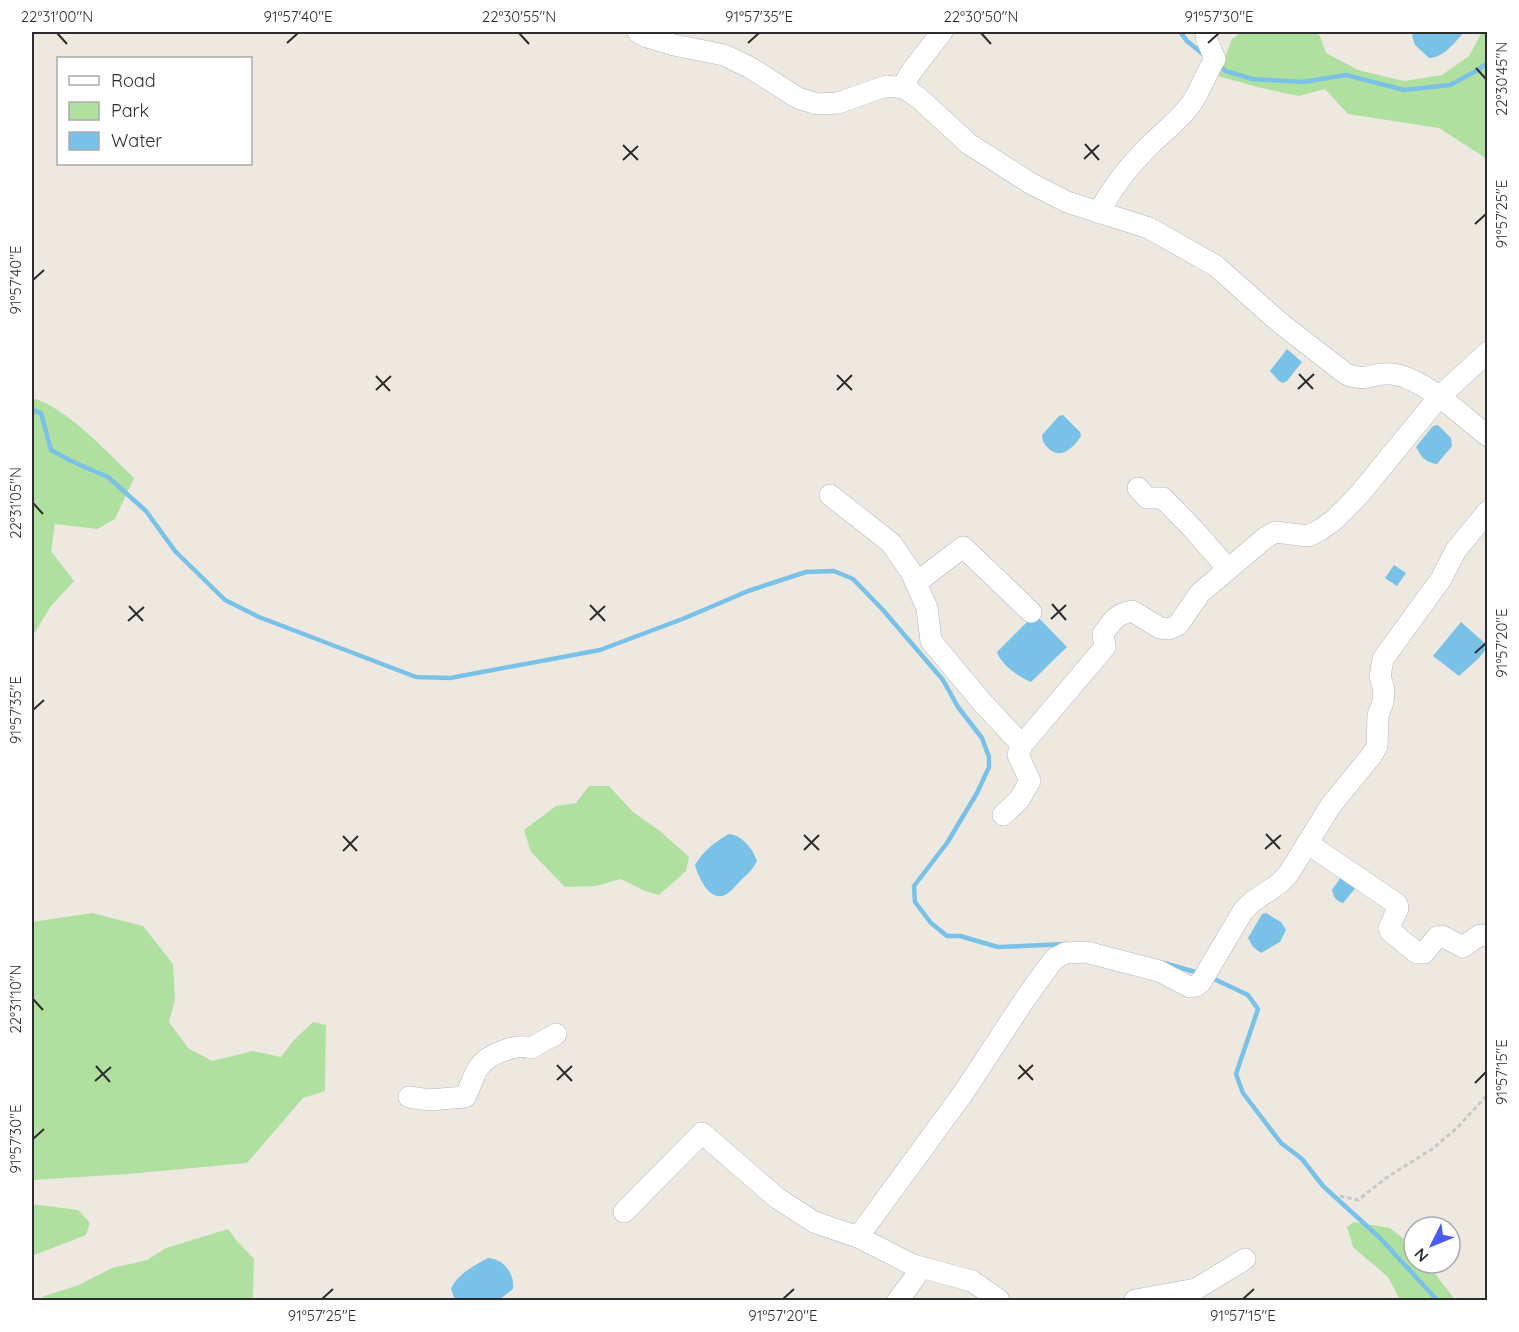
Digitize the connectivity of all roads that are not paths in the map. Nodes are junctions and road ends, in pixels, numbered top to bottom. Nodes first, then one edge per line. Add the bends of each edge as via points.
1 (638, 32) edge
2 (942, 32) edge
3 (1206, 32) edge
4 (902, 88) junction
5 (1100, 213) junction
6 (1488, 352) edge
7 (1439, 398) junction
8 (1488, 436) edge
9 (1138, 488) dead end
10 (830, 495) dead end
11 (1488, 511) edge
12 (1228, 569) junction
13 (916, 583) junction
14 (1031, 612) dead end
15 (1022, 745) junction
16 (1003, 815) dead end
17 (1307, 843) junction
18 (1488, 936) edge
19 (556, 1034) dead end
20 (409, 1097) dead end
21 (624, 1212) dead end
22 (858, 1237) junction
23 (1245, 1259) dead end
24 (920, 1267) junction
25 (898, 1300) edge
26 (999, 1300) edge
27 (1135, 1300) edge

1 - 4 street via 674,45 724,55 789,94 817,104 838,103 886,86
2 - 4 street
3 - 5 street via 1212,64 1191,104 1141,156 1106,199
4 - 5 street via 912,92 984,154 1067,202
5 - 7 street via 1149,228 1216,266 1346,374 1360,379 1392,374 1410,378
6 - 7 street
7 - 8 street
7 - 12 street via 1334,520 1308,536 1275,532
9 - 12 street via 1147,498 1163,498
10 - 13 street via 891,543
11 - 17 street via 1456,550 1441,579 1383,659 1380,676 1384,690 1377,746
12 - 15 street via 1200,593 1178,624 1169,629 1160,628 1132,611 1115,616 1103,634 1105,647
13 - 14 street via 963,547
13 - 15 street via 927,608 931,640
15 - 16 street via 1018,755 1030,781
17 - 18 street via 1397,904 1390,931 1417,953 1424,953 1437,937 1463,947 1480,934
17 - 22 street via 1284,878 1243,911 1196,986 1190,987 1159,971 1086,951 1065,953 1054,959 964,1092
19 - 20 street via 531,1048 514,1047 483,1062 465,1097
21 - 22 street via 702,1133 795,1211
22 - 24 street
23 - 27 street via 1196,1289
24 - 25 street
24 - 26 street via 972,1281

